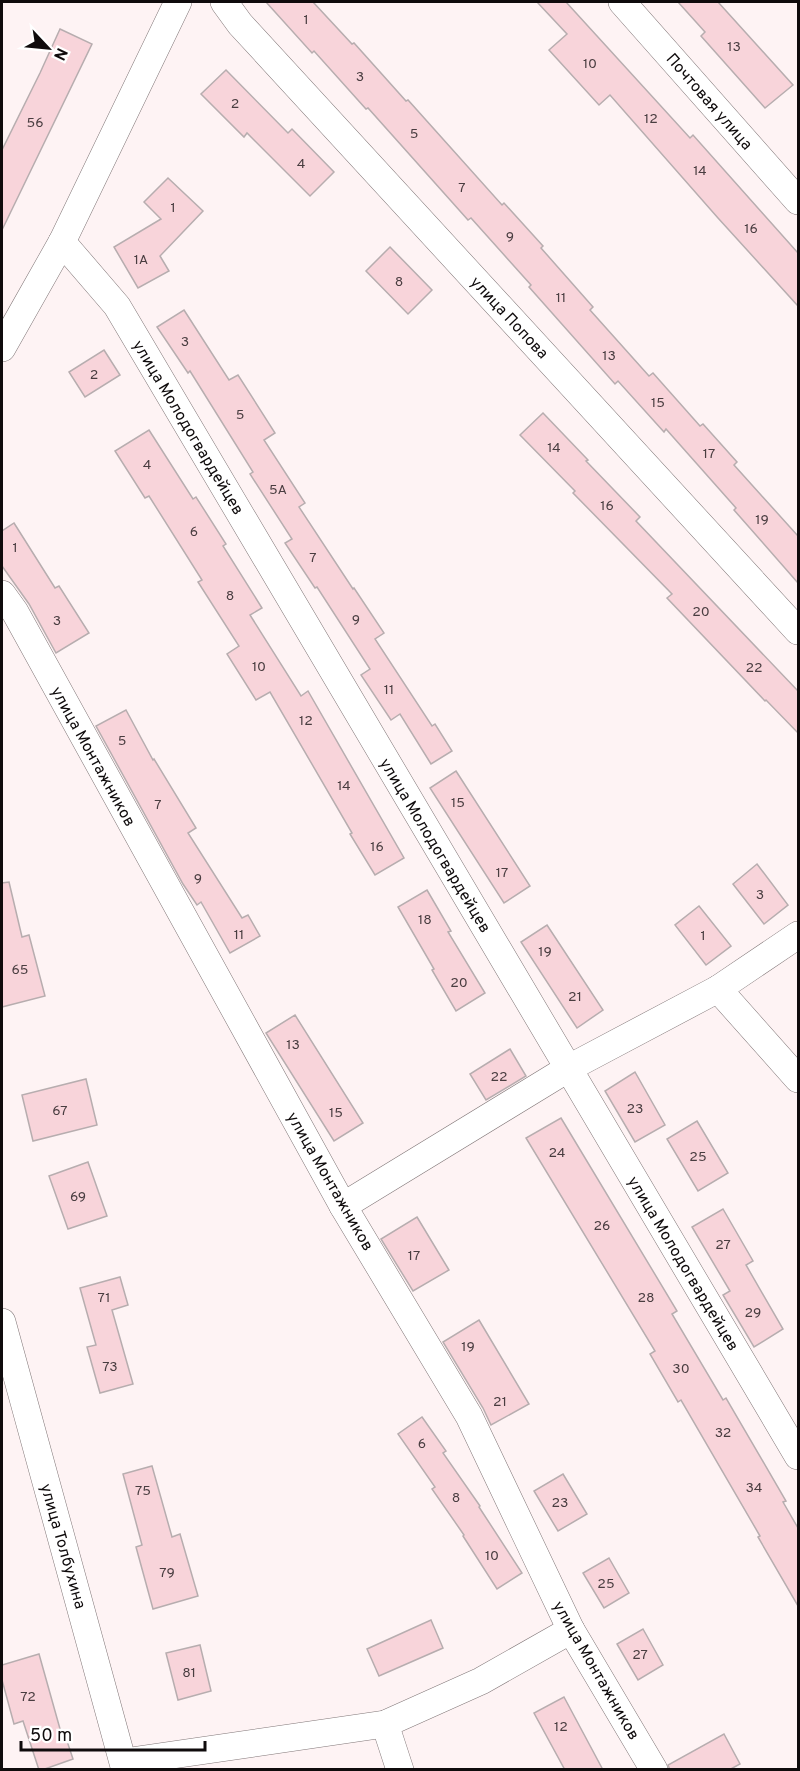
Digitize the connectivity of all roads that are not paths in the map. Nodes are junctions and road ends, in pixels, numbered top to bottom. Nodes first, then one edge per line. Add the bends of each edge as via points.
1 (178, 2) edge
2 (224, 2) edge
3 (622, 2) edge
4 (798, 201) edge
5 (62, 242) junction
6 (2, 348) edge
7 (2, 594) edge
8 (798, 631) edge
9 (798, 935) edge
10 (718, 989) junction
11 (569, 1068) junction
12 (798, 1080) edge
13 (344, 1206) junction
14 (2, 1322) edge
15 (798, 1456) edge
16 (571, 1630) junction
17 (386, 1724) junction
18 (124, 1766) edge
19 (400, 1770) edge
20 (654, 1770) edge

1 - 5 street
2 - 8 street, улица Попова via 240,24
3 - 4 street, Почтовая улица
5 - 6 street
5 - 11 street, улица Молодогвардейцев via 117,306
7 - 13 street, улица Монтажников
9 - 10 street
10 - 11 street
10 - 12 street
11 - 13 street
11 - 15 street, улица Молодогвардейцев
13 - 16 street, улица Монтажников via 469,1416
14 - 18 street, улица Толбухина
16 - 17 street via 481,1681
16 - 20 street, улица Монтажников
17 - 18 street
17 - 19 street

